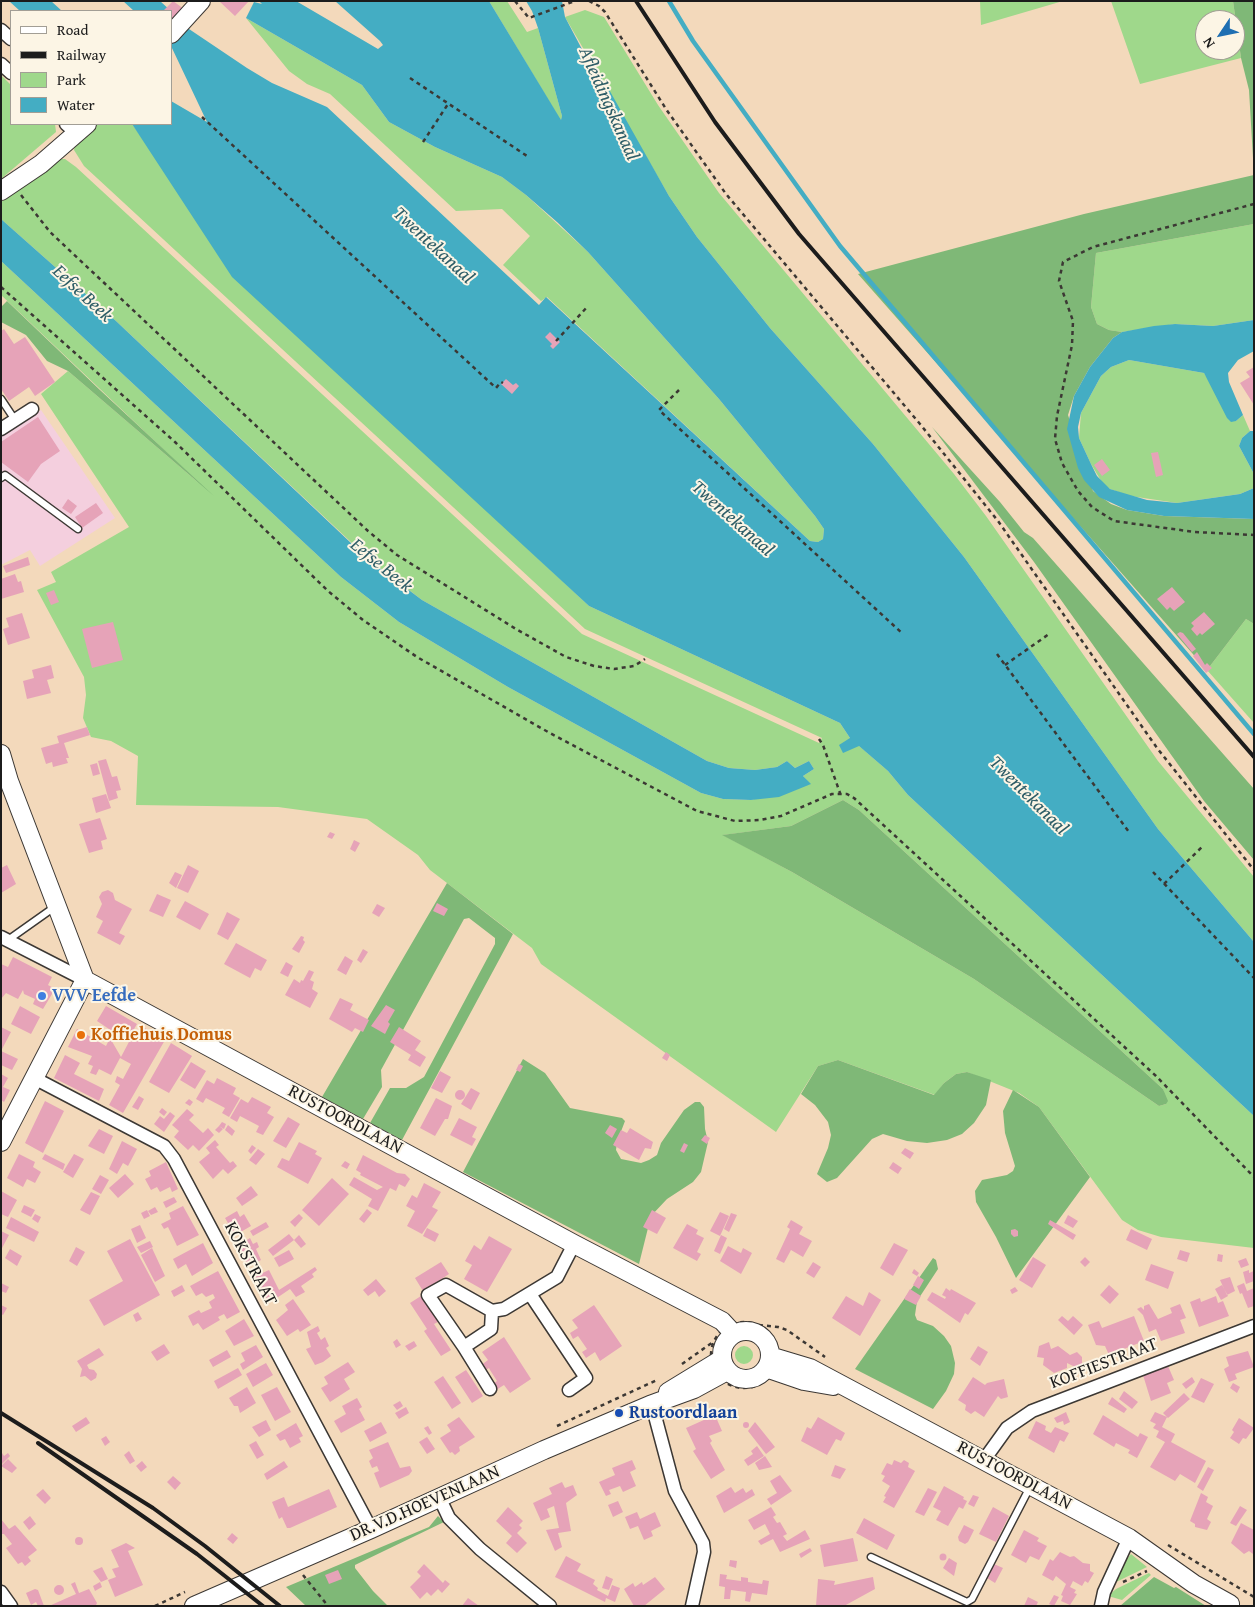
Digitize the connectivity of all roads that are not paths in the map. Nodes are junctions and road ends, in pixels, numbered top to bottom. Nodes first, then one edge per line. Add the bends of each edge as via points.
1 (201, 1) edge
2 (172, 33) edge
3 (76, 127) edge
4 (6, 189) edge
5 (1, 399) edge
6 (32, 409) dead end
7 (15, 420) junction
8 (1, 429) edge
9 (1, 478) edge
10 (78, 530) dead end
11 (1, 754) edge
12 (57, 906) junction
13 (4, 939) edge
14 (85, 980) junction
15 (34, 1078) junction
16 (2, 1141) edge
17 (574, 1244) junction
18 (530, 1294) junction
19 (492, 1311) junction
20 (1254, 1326) edge
21 (731, 1330) junction
22 (464, 1347) junction
23 (772, 1363) junction
24 (720, 1367) junction
25 (490, 1389) dead end
26 (569, 1390) dead end
27 (653, 1404) junction
28 (984, 1460) junction
29 (1031, 1486) junction
30 (440, 1499) junction
31 (371, 1530) junction
32 (1129, 1538) junction
33 (871, 1557) dead end
34 (1, 1592) edge
35 (1232, 1605) edge
36 (11, 1606) edge
37 (194, 1606) edge
38 (550, 1606) edge
39 (692, 1606) edge
40 (1101, 1606) edge

1 - 2 street
3 - 4 street via 40,164
5 - 7 lane
6 - 7 street
7 - 8 street
9 - 10 lane via 5,475
11 - 12 street
12 - 13 lane
12 - 14 street
13 - 14 street
14 - 15 street
14 - 17 street, RUSTOORDLAAN
15 - 16 street
15 - 31 street, KOKSTRAAT via 164,1146 174,1159
17 - 18 street via 557,1277
17 - 21 street, RUSTOORDLAAN via 676,1297
18 - 19 street via 504,1309
18 - 26 street via 586,1378
19 - 22 street via 491,1329
19 - 22 street via 446,1285 428,1295
20 - 28 street, KOFFIESTRAAT via 1032,1411 1007,1428
21 - 23 street via 748,1330 760,1335 768,1344
21 - 24 street
22 - 25 street
23 - 24 street via 758,1376 748,1379
23 - 28 street, RUSTOORDLAAN via 810,1368
24 - 27 street, DR.V.D.HOEVENLAAN via 694,1389
27 - 30 street, DR.V.D.HOEVENLAAN
27 - 39 street via 675,1491 703,1543 704,1552
28 - 29 street, RUSTOORDLAAN
29 - 32 street, RUSTOORDLAAN
29 - 33 lane via 972,1599 967,1602
30 - 31 street, DR.V.D.HOEVENLAAN
30 - 38 street via 449,1518 480,1549
31 - 37 street, DR.V.D.HOEVENLAAN
32 - 35 street, RUSTOORDLAAN via 1184,1564
32 - 40 street via 1104,1592
34 - 36 street

